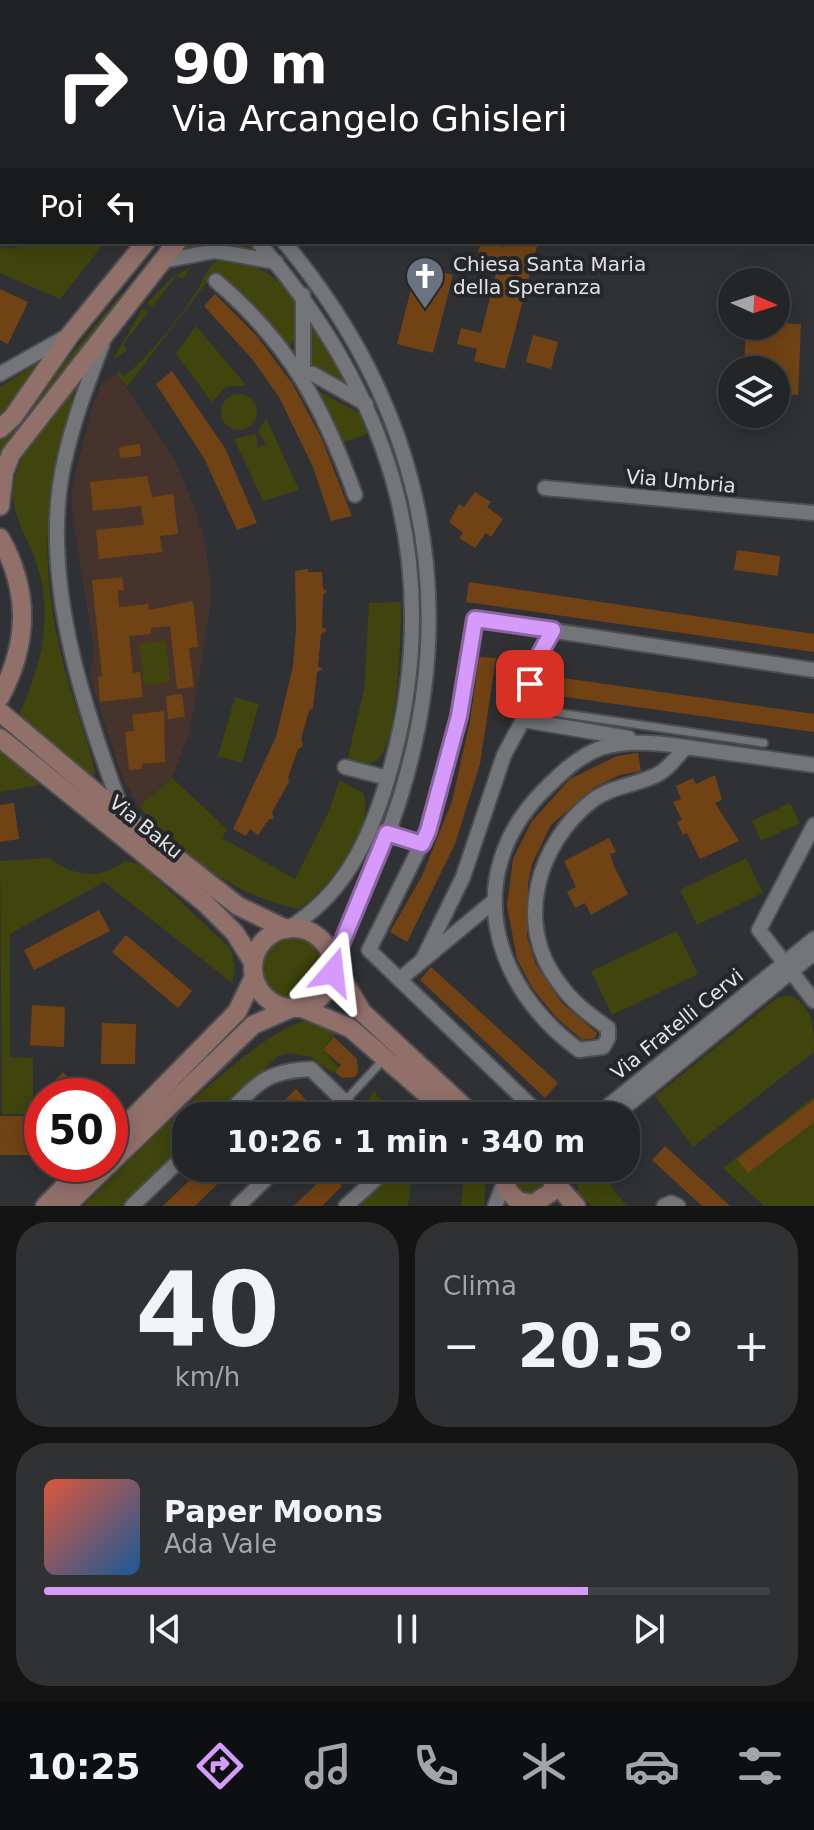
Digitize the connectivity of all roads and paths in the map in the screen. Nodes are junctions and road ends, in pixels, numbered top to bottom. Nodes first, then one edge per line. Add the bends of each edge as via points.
1 (144, 244) edge
2 (176, 244) edge
3 (260, 244) edge
4 (286, 244) edge
5 (163, 261) junction
6 (276, 262) junction
7 (309, 271) junction
8 (216, 281) dead end
9 (294, 282) junction
10 (303, 295) junction
11 (107, 333) junction
12 (70, 335) junction
13 (300, 372) junction
14 (0, 374) edge
15 (376, 378) junction
16 (359, 386) junction
17 (366, 404) junction
18 (0, 429) edge
19 (545, 488) dead end
20 (355, 495) dead end
21 (0, 506) edge
22 (814, 513) edge
23 (0, 538) edge
24 (553, 630) junction
25 (412, 651) junction
26 (429, 652) junction
27 (814, 670) edge
28 (0, 697) edge
29 (0, 712) edge
30 (524, 714) junction
31 (0, 738) edge
32 (764, 743) dead end
33 (665, 744) junction
34 (686, 747) junction
35 (814, 765) edge
36 (345, 767) dead end
37 (388, 778) junction
38 (124, 817) junction
39 (814, 825) edge
40 (387, 833) junction
41 (422, 844) junction
42 (494, 901) junction
43 (288, 928) junction
44 (814, 939) edge
45 (814, 953) edge
46 (423, 959) junction
47 (333, 964) junction
48 (788, 967) junction
49 (253, 970) junction
50 (400, 979) junction
51 (814, 1001) edge
52 (295, 1008) junction
53 (386, 1056) junction
54 (346, 1100) joint
55 (239, 1102) edge
56 (437, 1102) edge
57 (459, 1102) edge
58 (527, 1102) edge
59 (614, 1102) edge
60 (630, 1102) edge
61 (128, 1123) edge
62 (172, 1167) edge
63 (69, 1182) edge
64 (263, 1182) edge
65 (372, 1182) edge
66 (501, 1182) edge
67 (508, 1182) edge
68 (554, 1182) edge
69 (562, 1182) edge
70 (536, 1205) edge
71 (45, 1206) edge
72 (66, 1206) edge
73 (132, 1206) edge
74 (238, 1206) edge
75 (346, 1206) edge
76 (495, 1206) edge
77 (576, 1206) edge
78 (664, 1206) edge
79 (678, 1206) edge

1 - 12 main road
2 - 5 main road
3 - 6 street
4 - 7 street
5 - 6 street via 215,251
5 - 11 main road
6 - 9 street
7 - 9 street
7 - 15 street
8 - 13 street via 248,308
9 - 10 street
10 - 13 street
10 - 16 street
11 - 21 main road via 11,454
11 - 38 street, Via Baku via 74,425 57,526 62,590 80,683
12 - 14 street
12 - 18 main road
13 - 17 street
13 - 20 street via 336,441
15 - 16 street
15 - 26 street via 419,508 428,558
16 - 17 street
17 - 25 street via 400,508 409,559
19 - 22 street, Via Umbria
23 - 28 main road via 14,563 24,624 11,677
24 - 27 street
24 - 30 street via 533,666
24 - 41 street via 475,619 459,716
25 - 26 street
25 - 37 street
26 - 40 street via 414,746
29 - 38 main road, Via Baku
30 - 32 lane
30 - 33 street
30 - 46 street via 504,755 463,877
31 - 49 main road, Via Baku via 205,903 235,933
33 - 34 street
33 - 42 street via 617,744 563,770 516,827 502,860
34 - 35 street
34 - 42 street via 659,774 596,797 573,817 543,863 534,907 541,944 557,981 581,1009 608,1028 603,1047 579,1050 554,1032 517,987 495,924
36 - 37 street
37 - 43 street via 350,871 313,913
38 - 43 main road, Via Baku via 238,906
39 - 48 street via 759,930
40 - 41 street
40 - 47 street
41 - 50 street via 369,950
42 - 46 street
43 - 47 main road via 319,937
43 - 49 main road via 262,942
44 - 48 street, Via Fratelli Cervi
45 - 48 street, Via Fratelli Cervi
46 - 50 street
47 - 52 main road via 330,985 320,998
47 - 57 main road via 362,1012
48 - 51 street
48 - 59 street, Via Fratelli Cervi
48 - 60 street, Via Fratelli Cervi
49 - 52 main road via 263,995
49 - 61 main road via 237,1012
50 - 58 street
52 - 53 main road via 350,1028
52 - 72 main road via 253,1025
53 - 54 lane
53 - 56 main road
54 - 55 street via 311,1069 280,1071
62 - 73 street
63 - 71 main road
64 - 74 street
65 - 75 street
66 - 76 street
67 - 70 main road via 518,1201
68 - 70 main road via 548,1197
69 - 77 main road
78 - 79 street

